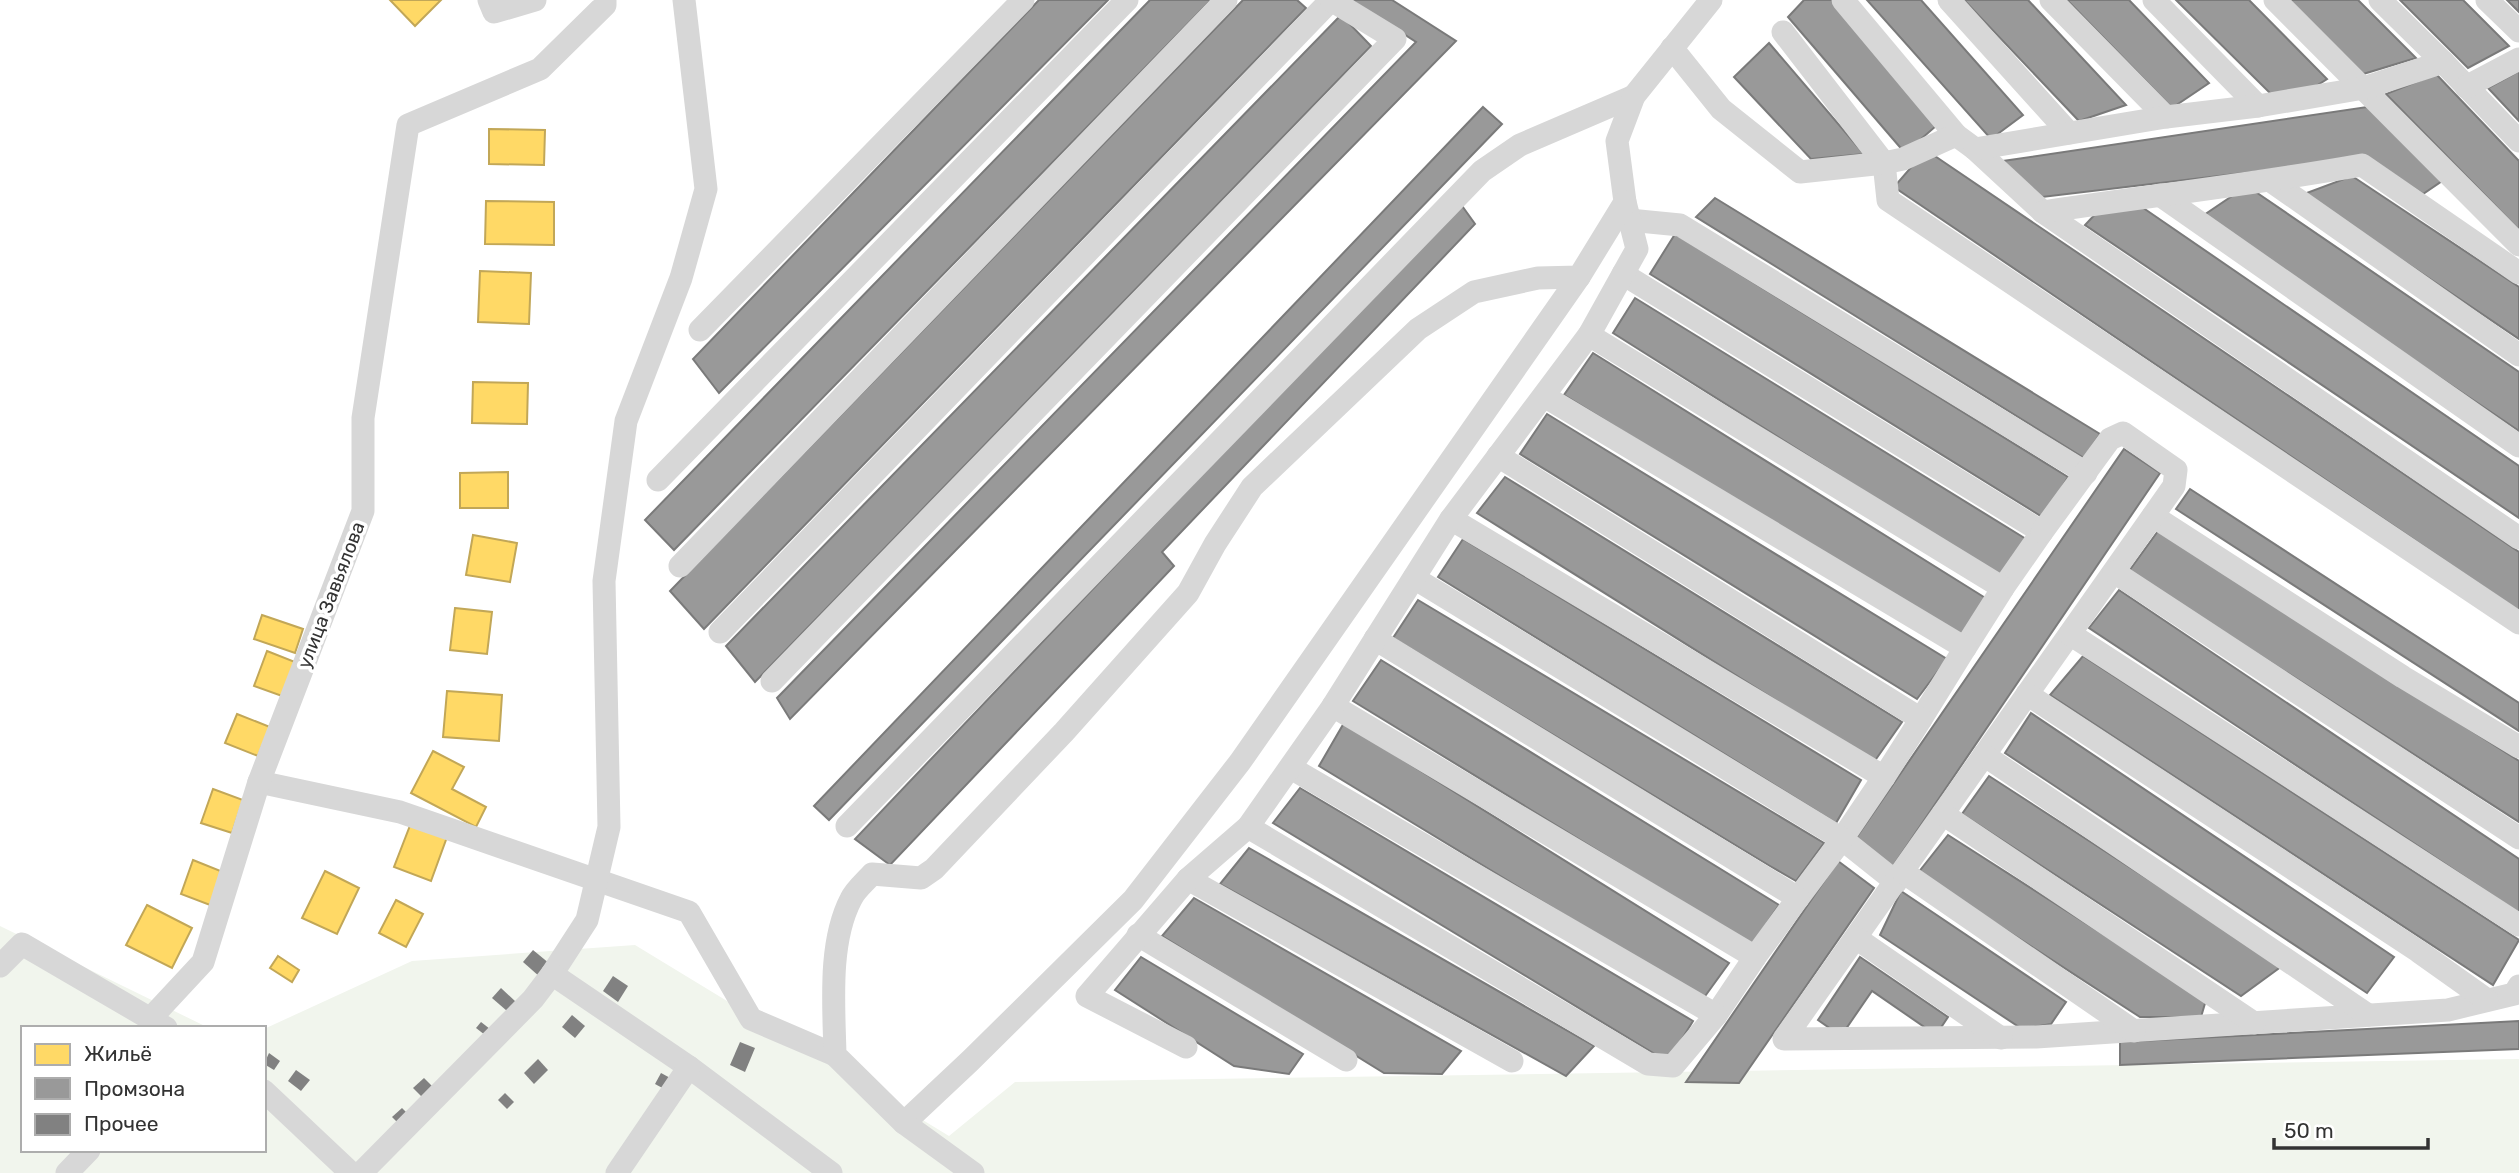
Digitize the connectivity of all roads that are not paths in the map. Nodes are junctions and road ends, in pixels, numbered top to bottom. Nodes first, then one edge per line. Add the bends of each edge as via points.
1 (489, 0) edge
2 (535, 0) edge
3 (605, 0) edge
4 (684, 0) edge
5 (1023, 0) edge
6 (1128, 0) edge
7 (1226, 0) edge
8 (1331, 0) edge
9 (1712, 0) edge
10 (1843, 0) edge
11 (1949, 0) edge
12 (2051, 0) edge
13 (2154, 0) edge
14 (2275, 0) edge
15 (2380, 0) edge
16 (2487, 0) edge
17 (2519, 31) edge
18 (1783, 33) dead end
19 (1672, 48) junction
20 (2519, 59) edge
21 (2443, 62) junction
22 (2466, 87) junction
23 (2364, 88) junction
24 (1634, 96) junction
25 (2258, 106) junction
26 (2166, 117) junction
27 (2069, 133) junction
28 (1956, 135) junction
29 (2519, 141) edge
30 (1975, 149) junction
31 (1884, 163) junction
32 (2271, 181) junction
33 (2160, 195) junction
34 (1627, 211) junction
35 (2043, 212) junction
36 (2519, 244) edge
37 (2519, 273) edge
38 (1623, 274) junction
39 (1579, 277) junction
40 (700, 330) dead end
41 (1588, 335) junction
42 (2519, 355) edge
43 (1544, 396) junction
44 (2519, 446) edge
45 (1498, 456) junction
46 (2086, 473) junction
47 (658, 480) dead end
48 (2152, 516) junction
49 (1451, 519) junction
50 (2042, 532) junction
51 (2519, 537) edge
52 (680, 566) dead end
53 (2113, 572) junction
54 (1414, 578) junction
55 (2003, 588) junction
56 (2519, 623) edge
57 (720, 632) dead end
58 (2070, 634) junction
59 (1375, 639) junction
60 (1965, 648) junction
61 (772, 681) dead end
62 (2027, 694) junction
63 (1333, 706) junction
64 (1922, 719) junction
65 (2519, 747) edge
66 (1984, 755) junction
67 (1291, 768) junction
68 (1884, 777) junction
69 (259, 782) junction
70 (1943, 814) junction
71 (847, 826) dead end
72 (1248, 827) junction
73 (2519, 838) edge
74 (1842, 839) junction
75 (1900, 877) junction
76 (597, 879) junction
77 (1188, 879) junction
78 (1798, 898) junction
79 (2519, 925) edge
80 (1138, 935) junction
81 (1856, 938) junction
82 (1755, 957) junction
83 (0, 967) edge
84 (552, 974) junction
85 (2519, 986) edge
86 (2487, 1000) junction
87 (1716, 1015) junction
88 (2368, 1015) junction
89 (158, 1023) edge
90 (2254, 1023) junction
91 (2134, 1031) junction
92 (2001, 1038) junction
93 (1186, 1047) dead end
94 (835, 1055) junction
95 (1346, 1060) dead end
96 (1512, 1061) dead end
97 (689, 1067) junction
98 (266, 1093) edge
99 (904, 1123) junction
100 (87, 1152) edge
101 (67, 1173) edge
102 (351, 1173) edge
103 (361, 1173) edge
104 (617, 1173) edge
105 (831, 1173) edge
106 (973, 1173) edge

1 - 2 street via 494,12
3 - 69 street, улица Завьялова via 540,69 408,125 363,418 363,511
4 - 76 street via 706,189 681,278 626,421 604,581 609,827
5 - 40 street
6 - 47 street
7 - 52 street
8 - 57 street
8 - 61 street via 1395,39
9 - 19 street
10 - 28 street
11 - 27 street
12 - 26 street
13 - 25 street
14 - 23 street
15 - 21 street
16 - 17 street
18 - 31 street
19 - 24 street
19 - 31 street via 1721,109 1800,172
20 - 22 street
21 - 22 street
21 - 23 street
22 - 29 street
23 - 25 street
23 - 36 street
24 - 34 street via 1617,141
24 - 71 street via 1520,145 1482,171
25 - 26 street
26 - 27 street
27 - 30 street
28 - 30 street
28 - 31 street
30 - 35 street
31 - 56 street via 1888,200
32 - 33 street
32 - 37 street via 2362,165
32 - 42 street
33 - 35 street
33 - 44 street
34 - 38 street via 1637,249
34 - 39 street
34 - 46 street via 1680,225
35 - 51 street
38 - 41 street
38 - 50 street
39 - 94 street via 1538,278 1474,292 1418,329 1252,487 1188,593 934,869 921,878 872,874 851,897 838,931
39 - 99 street via 1240,762 1133,900
41 - 43 street
41 - 55 street
43 - 45 street
43 - 60 street
45 - 49 street
45 - 64 street
46 - 48 street via 2110,439 2123,433 2176,470 2174,486
46 - 50 street
48 - 53 street
48 - 65 street
49 - 54 street
49 - 68 street
50 - 55 street
53 - 58 street
53 - 73 street
54 - 59 street
54 - 74 street
55 - 60 street
58 - 62 street
58 - 79 street
59 - 63 street
59 - 78 street
60 - 64 street
62 - 66 street
62 - 86 street
63 - 67 street
63 - 82 street
64 - 68 street
66 - 70 street
66 - 88 street
67 - 72 street
67 - 87 street
68 - 74 street
69 - 76 street via 400,812
69 - 89 street, улица Завьялова via 203,962
70 - 75 street
70 - 90 street
72 - 77 street
72 - 87 street via 1648,1064 1673,1066
74 - 75 street
74 - 78 street
75 - 81 street
75 - 91 street
76 - 84 street via 587,920
76 - 94 street via 689,912 751,1019
77 - 80 street
77 - 96 street
78 - 82 street
80 - 93 street via 1087,996
80 - 95 street
81 - 92 street
81 - 92 street via 1784,1039
82 - 87 street
83 - 89 street via 22,944
84 - 97 street
84 - 103 street via 533,999
85 - 86 street via 2514,993
86 - 88 street via 2448,1010
88 - 90 street
90 - 91 street
91 - 92 street
94 - 99 street
97 - 104 street
97 - 105 street
98 - 102 street
99 - 106 street
100 - 101 street

